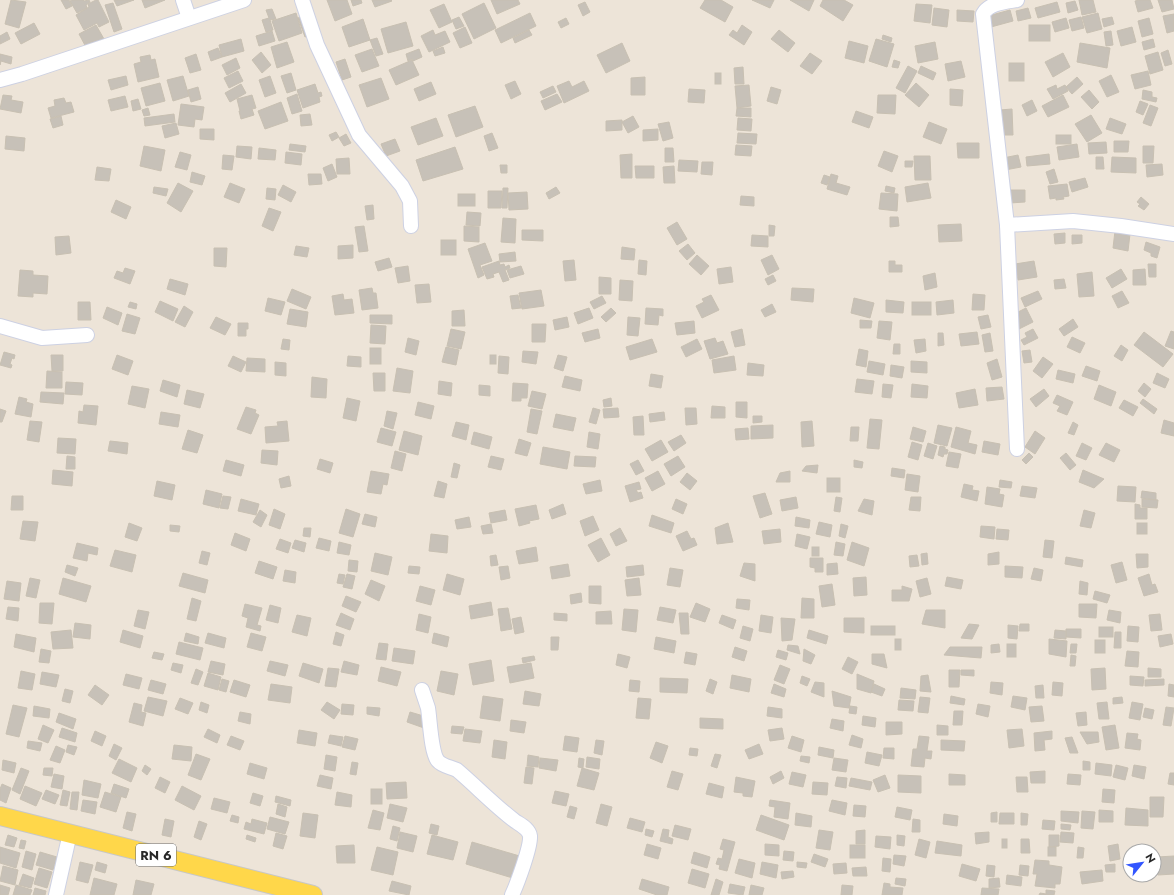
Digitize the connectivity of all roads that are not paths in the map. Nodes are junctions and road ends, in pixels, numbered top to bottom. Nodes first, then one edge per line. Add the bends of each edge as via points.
1 (183, 0) edge
2 (244, 0) edge
3 (302, 0) edge
4 (1017, 0) edge
5 (189, 18) junction
6 (0, 80) edge
7 (1007, 225) junction
8 (411, 226) dead end
9 (1174, 234) edge
10 (0, 326) edge
11 (87, 335) dead end
12 (1017, 449) dead end
13 (422, 690) dead end
14 (0, 816) edge
15 (70, 833) junction
16 (56, 895) edge
17 (313, 895) edge
18 (512, 895) edge

1 - 5 street
2 - 5 street
3 - 8 street via 317,45 359,135 402,186 410,201
4 - 7 street via 994,5 983,14
5 - 6 street
7 - 9 street via 1073,222
7 - 12 street
10 - 11 street via 42,338
13 - 18 street via 437,759 443,765 457,770 500,810 528,830 530,836 527,850
14 - 15 main road, RN 6
15 - 16 street
15 - 17 main road, RN 6

